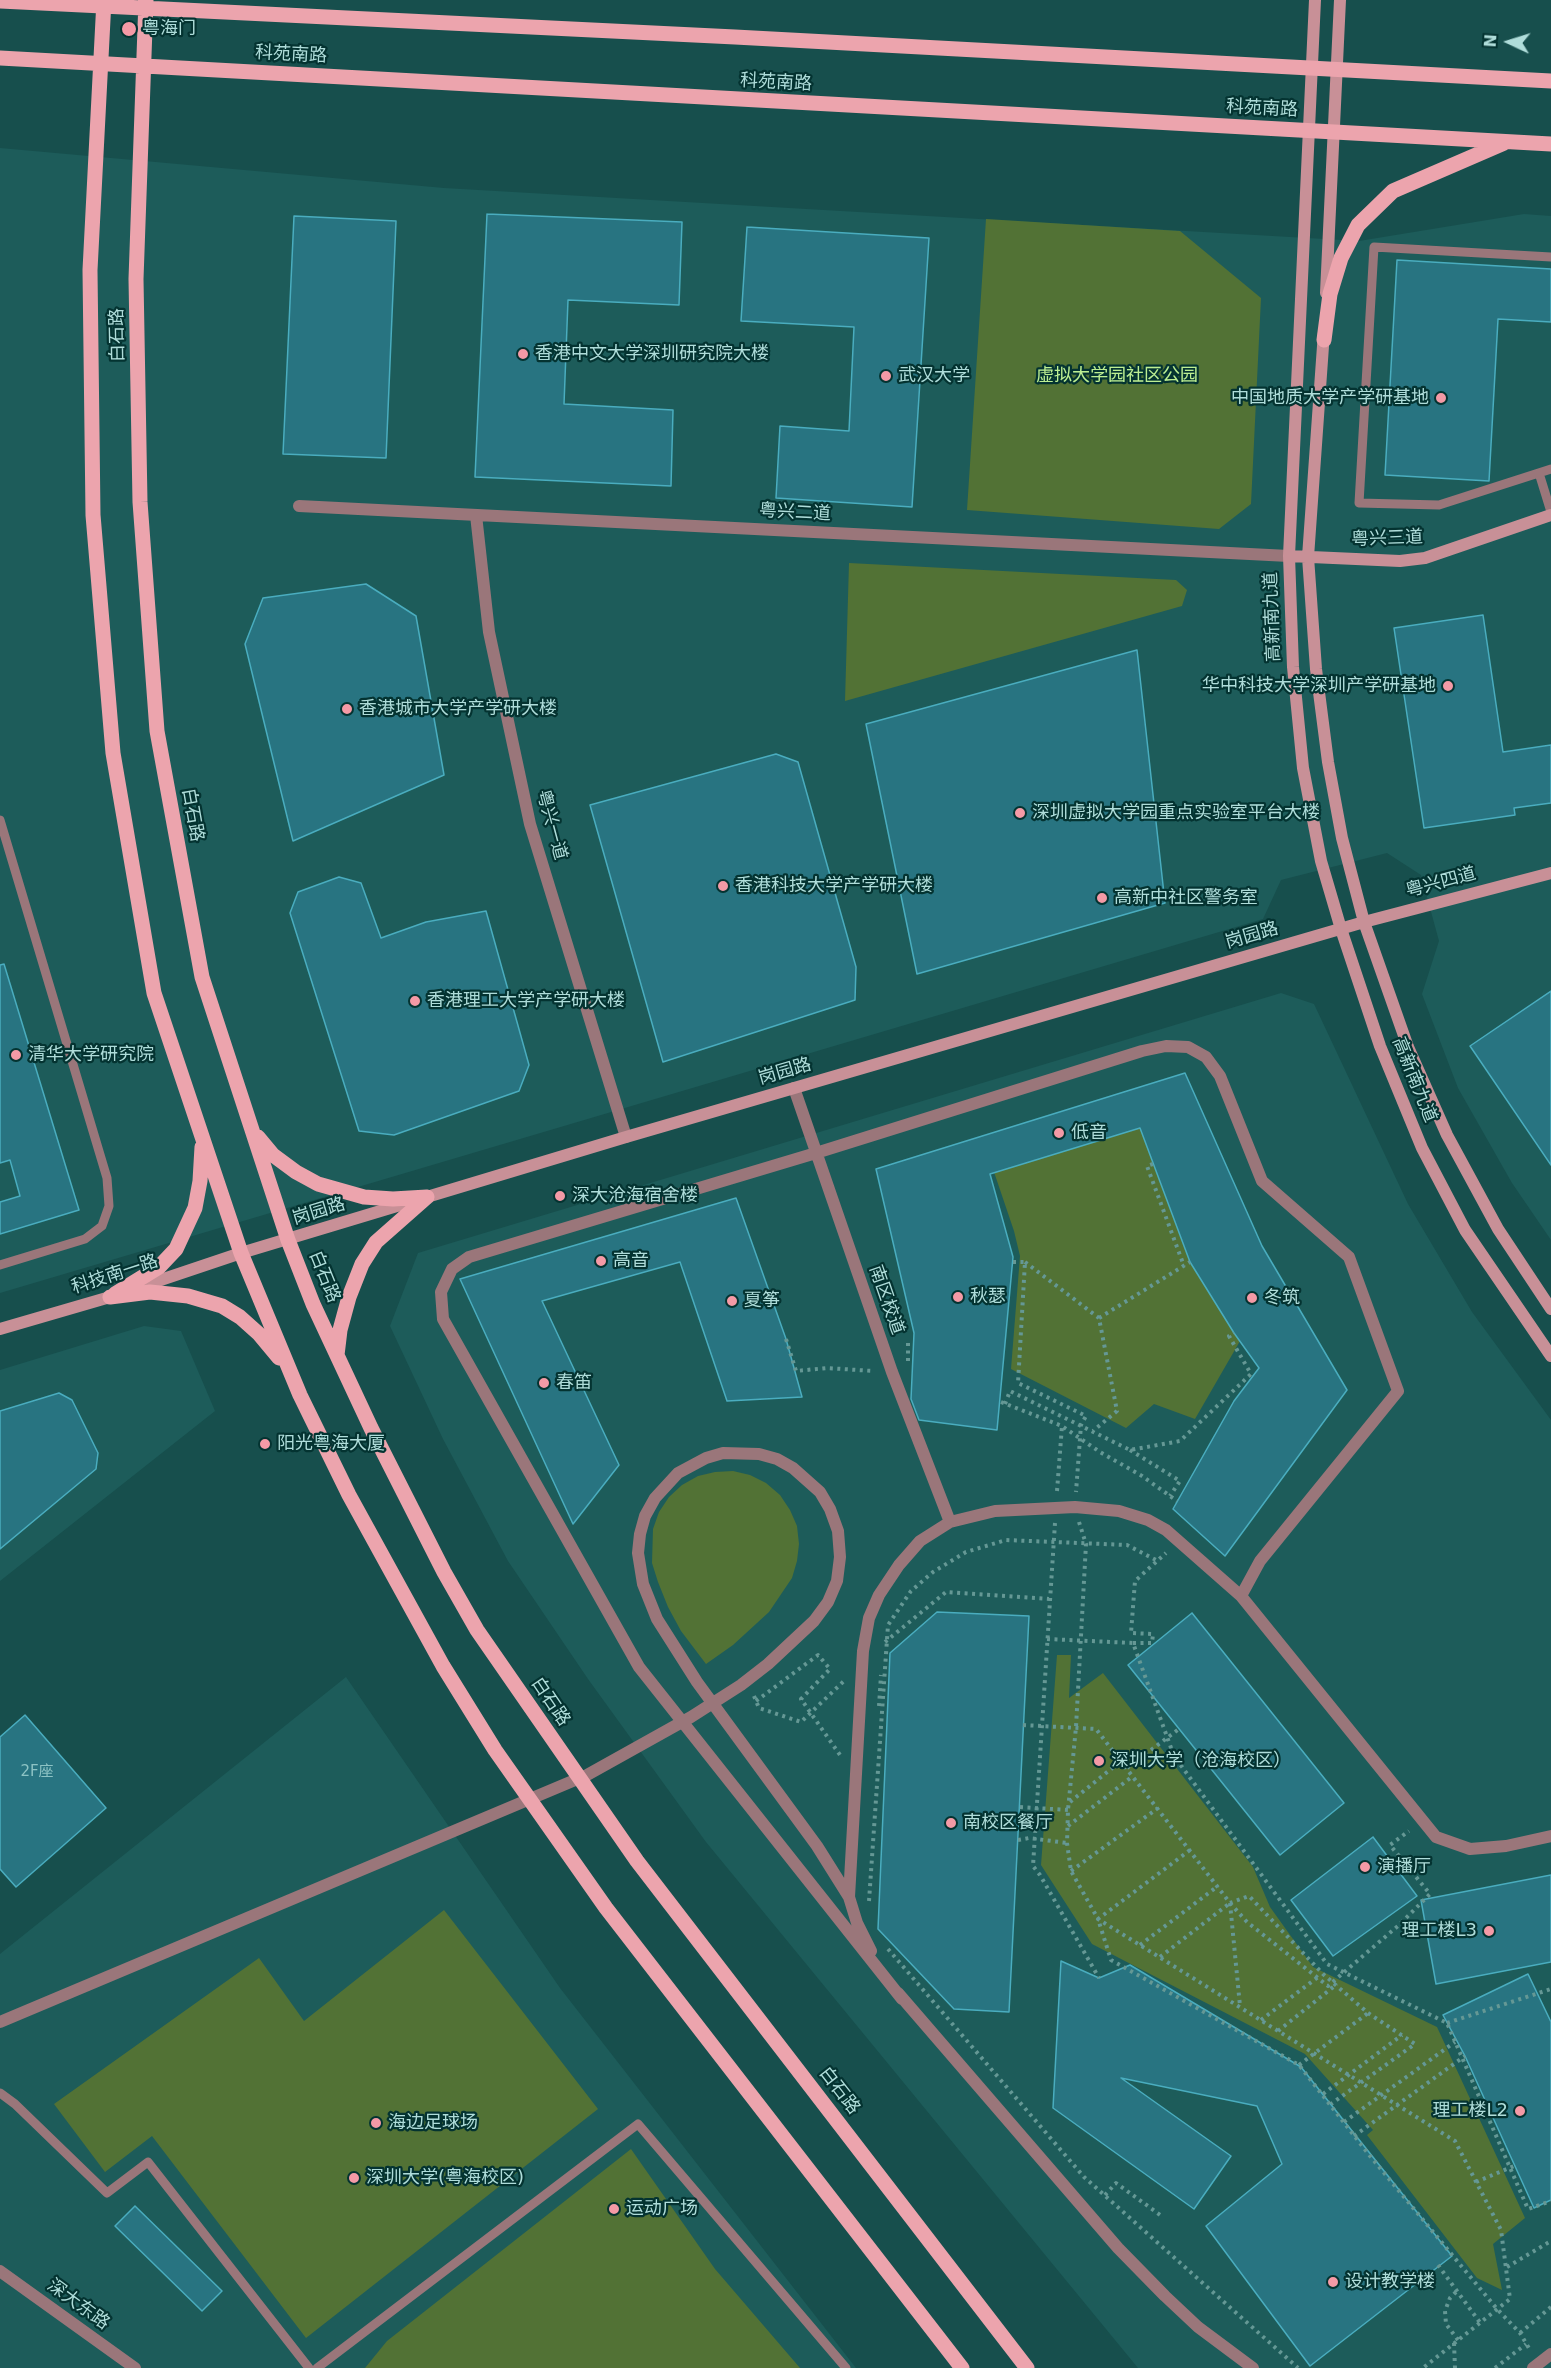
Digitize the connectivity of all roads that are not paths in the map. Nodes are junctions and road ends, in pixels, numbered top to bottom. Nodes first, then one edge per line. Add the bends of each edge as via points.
1 (1315, 0) edge
2 (1340, 0) edge
3 (0, 1) edge
4 (104, 3) edge
5 (146, 4) edge
6 (0, 58) edge
7 (101, 64) junction
8 (143, 66) junction
9 (1311, 68) junction
10 (1336, 69) junction
11 (1551, 81) edge
12 (1308, 131) junction
13 (1334, 132) junction
14 (1507, 142) junction
15 (1551, 144) edge
16 (1551, 257) edge
17 (1324, 340) junction
18 (1551, 469) edge
19 (1539, 473) junction
20 (299, 506) dead end
21 (1551, 513) edge
22 (476, 515) junction
23 (1289, 556) junction
24 (1308, 557) junction
25 (0, 820) edge
26 (1551, 873) edge
27 (1364, 922) junction
28 (1341, 929) junction
29 (794, 1088) junction
30 (252, 1130) junction
31 (626, 1137) junction
32 (202, 1138) junction
33 (816, 1153) junction
34 (427, 1197) junction
35 (288, 1240) junction
36 (241, 1253) junction
37 (0, 1265) edge
38 (110, 1297) junction
39 (1551, 1309) edge
40 (0, 1329) edge
41 (337, 1355) junction
42 (1551, 1356) edge
43 (289, 1369) junction
44 (950, 1522) junction
45 (1241, 1596) junction
46 (1551, 1836) edge
47 (849, 1897) junction
48 (902, 1999) junction
49 (0, 2022) edge
50 (0, 2093) edge
51 (0, 2271) edge
52 (1551, 2354) edge
53 (1535, 2366) edge
54 (135, 2368) edge
55 (309, 2368) edge
56 (317, 2368) edge
57 (846, 2368) edge
58 (962, 2368) edge
59 (1027, 2368) edge
60 (1253, 2368) edge

1 - 9 street, 高新南九道
2 - 10 street, 高新南九道
3 - 4 main road
4 - 5 main road
4 - 7 main road, 白石路
5 - 8 main road, 白石路
5 - 9 main road
6 - 7 main road, 科苑南路
7 - 8 main road, 科苑南路
7 - 32 main road, 白石路 via 90,270 93,515 113,753 154,993
8 - 12 main road, 科苑南路
8 - 30 main road, 白石路 via 136,279 140,502 157,731 202,977
9 - 10 main road
9 - 12 street, 高新南九道
10 - 11 main road
10 - 13 street, 高新南九道
12 - 13 main road, 科苑南路
12 - 23 street, 高新南九道
13 - 14 main road, 科苑南路
13 - 17 street, 高新南九道
14 - 15 main road, 科苑南路
14 - 17 main road via 1393,190 1358,225 1341,258 1330,294
16 - 19 lane via 1374,247 1359,503 1439,505
17 - 24 street, 高新南九道
18 - 19 lane
19 - 21 lane
20 - 22 street, 粤兴二道
21 - 24 street, 粤兴三道 via 1425,558 1400,561
22 - 23 street, 粤兴二道
22 - 31 street, 粤兴一道 via 489,632 530,824
23 - 24 street, 粤兴三道
23 - 28 street, 高新南九道 via 1293,667 1302,759 1321,861
24 - 27 street, 高新南九道 via 1328,762 1342,838
25 - 37 lane via 107,1178 109,1206 102,1226 85,1239
26 - 27 street, 粤兴四道
27 - 28 street, 粤兴四道
27 - 39 street, 高新南九道 via 1408,1047 1447,1135 1498,1229
28 - 29 street, 岗园路
28 - 42 street, 高新南九道 via 1380,1046 1422,1148 1465,1230
29 - 31 street, 岗园路
29 - 33 street, 南区校道
30 - 34 main road via 273,1155 318,1184 364,1197
30 - 35 main road, 白石路
31 - 34 street, 岗园路
32 - 36 main road, 白石路
32 - 38 main road via 195,1208 176,1249 159,1267
33 - 44 street, 南区校道
33 - 45 street via 1166,1046 1188,1047 1206,1057 1220,1076 1262,1181 1349,1257 1398,1391 1260,1561
33 - 48 street via 468,1257 452,1269 441,1292 444,1319 639,1667
34 - 35 street, 岗园路
34 - 41 main road via 376,1242 362,1264 349,1297
35 - 36 street, 岗园路
35 - 41 main road, 白石路
36 - 38 street, 科技南一路
36 - 43 main road, 白石路
38 - 40 street, 科技南一路
38 - 43 main road via 150,1292 188,1296 222,1306 259,1334
41 - 59 main road, 白石路 via 444,1572 477,1630 637,1861
43 - 58 main road, 白石路 via 397,1586 495,1750 606,1908
44 - 45 street via 995,1511 1075,1507 1119,1511 1166,1530
44 - 47 street via 920,1541 899,1565 868,1618 854,1777
45 - 46 street via 1436,1837 1470,1849
47 - 48 street via 864,1940
47 - 49 street via 817,1846 739,1740 718,1711 711,1701 697,1682 657,1619 643,1584 638,1553 640,1534 655,1498 678,1473 723,1453 759,1454 793,1468 820,1492 838,1531 837,1581 828,1602 814,1621 768,1664 741,1685 731,1691 721,1698 711,1704 701,1711 587,1775
48 - 60 street via 1118,2248 1198,2326
50 - 55 lane via 107,2193 148,2162
51 - 54 street, 深大东路
52 - 53 street
56 - 57 lane via 638,2124

